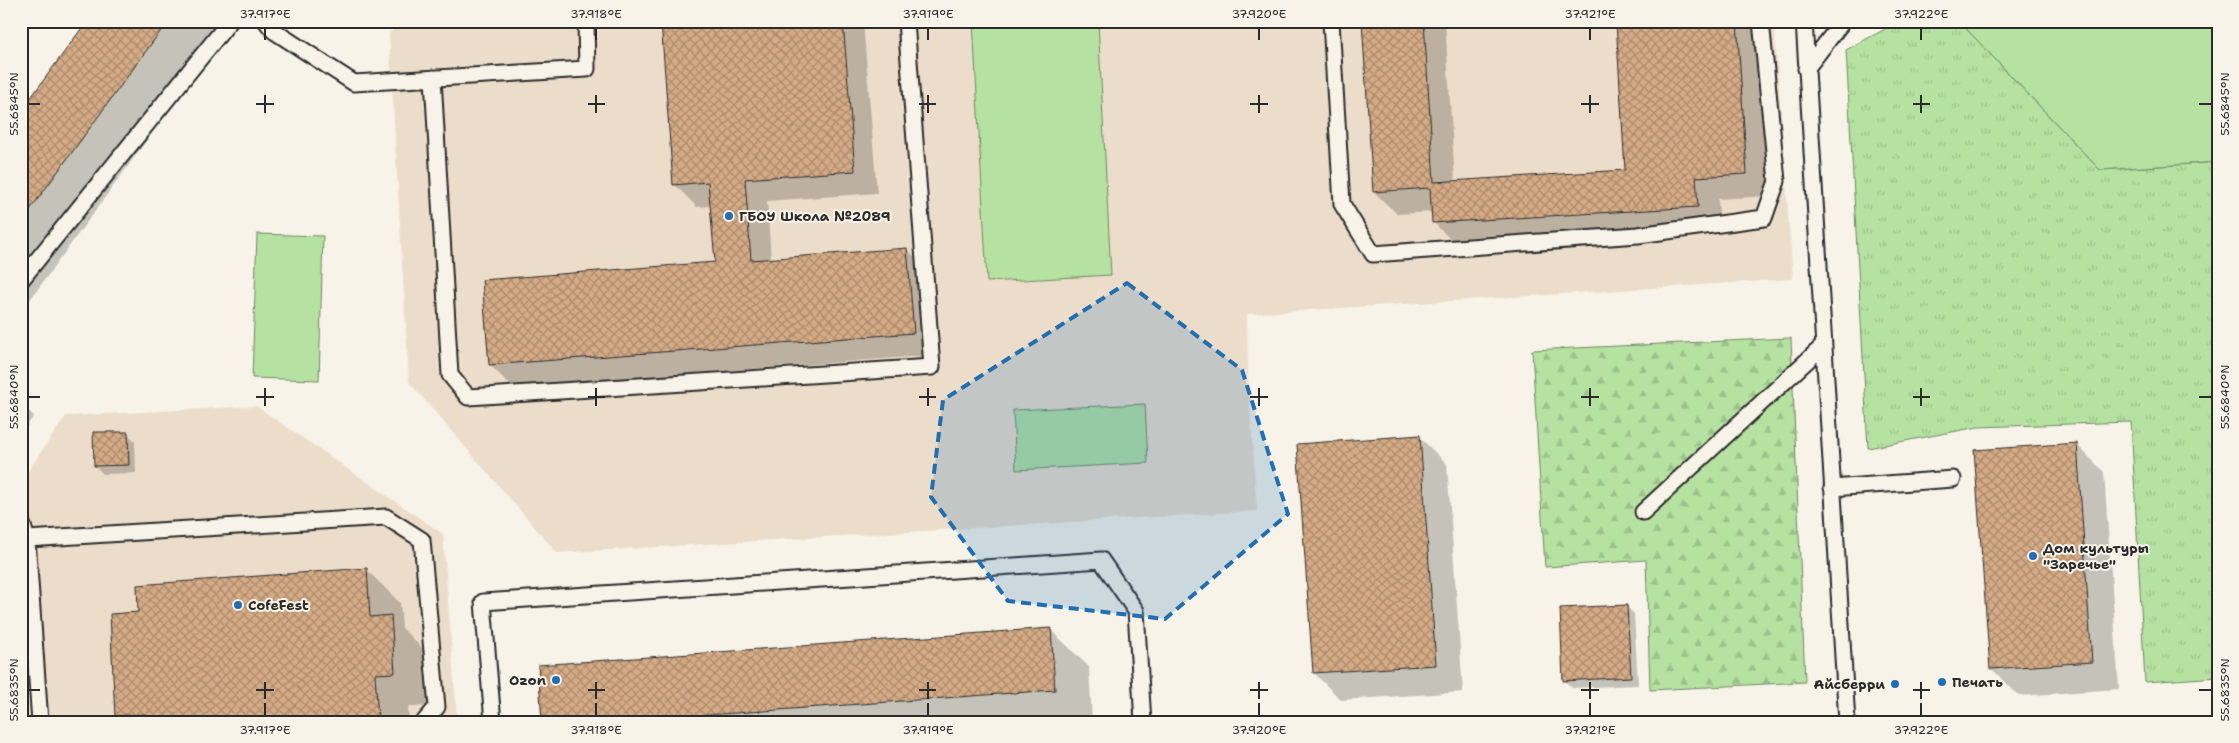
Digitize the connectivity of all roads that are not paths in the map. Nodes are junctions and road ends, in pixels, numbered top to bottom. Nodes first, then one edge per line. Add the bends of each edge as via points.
1 (230, 21) edge
2 (266, 21) edge
3 (586, 21) edge
4 (906, 21) edge
5 (1330, 21) edge
6 (1761, 21) edge
7 (1804, 21) edge
8 (1843, 21) edge
9 (1806, 69) junction
10 (433, 78) junction
11 (21, 280) edge
12 (1823, 346) junction
13 (1953, 479) dead end
14 (1832, 488) junction
15 (1643, 512) dead end
16 (21, 520) edge
17 (26, 539) junction
18 (40, 722) edge
19 (424, 722) edge
20 (493, 722) edge
21 (1143, 722) edge
22 (1847, 722) edge

1 - 11 lane
2 - 10 lane via 274,31 354,83
3 - 10 lane via 587,69
4 - 10 lane via 932,367 468,397 450,375
5 - 6 lane via 1342,204 1373,254 1638,235 1764,218 1777,181
7 - 9 lane
8 - 9 lane
9 - 12 lane
12 - 14 lane
12 - 15 lane
13 - 14 lane
14 - 22 lane
16 - 17 lane
17 - 18 lane
17 - 19 lane via 386,517 422,540 437,707
20 - 21 lane via 483,602 1101,560 1136,611

